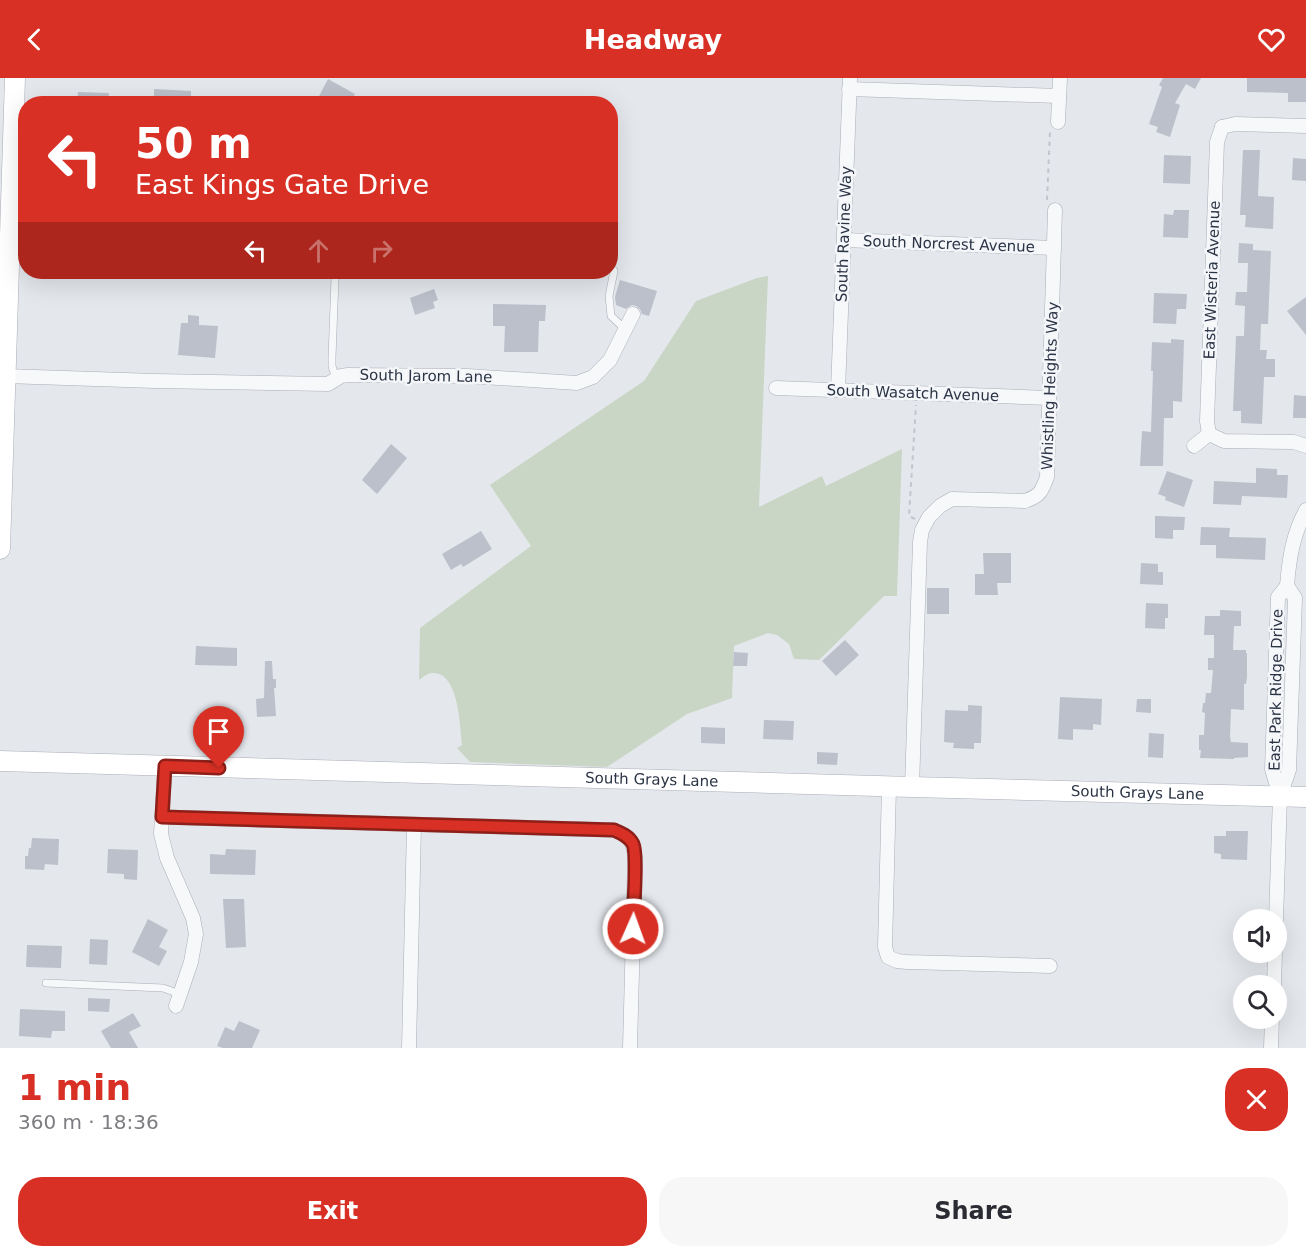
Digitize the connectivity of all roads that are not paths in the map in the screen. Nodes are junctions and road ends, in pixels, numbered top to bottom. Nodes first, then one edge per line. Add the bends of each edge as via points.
1 (15, 78) edge
2 (1060, 78) edge
3 (849, 83) edge
4 (1059, 96) junction
5 (1058, 122) road end
6 (1306, 126) edge
7 (18, 135) edge
8 (18, 167) edge
9 (1055, 210) road end
10 (844, 240) junction
11 (1054, 248) junction
12 (335, 279) edge
13 (612, 279) edge
14 (633, 314) dead end
15 (625, 329) junction
16 (2, 376) edge
17 (336, 379) junction
18 (776, 388) dead end
19 (838, 390) junction
20 (1049, 398) junction
21 (1209, 434) junction
22 (1194, 446) dead end
23 (1306, 446) edge
24 (1, 453) edge
25 (1306, 510) edge
26 (0, 549) edge
27 (0, 761) edge
28 (165, 766) junction
29 (889, 787) junction
30 (912, 787) junction
31 (1280, 796) junction
32 (1306, 797) edge
33 (162, 817) junction
34 (414, 825) junction
35 (1276, 909) edge
36 (1050, 966) dead end
37 (46, 983) dead end
38 (178, 1000) joint
39 (1272, 1029) edge
40 (409, 1048) edge
41 (630, 1048) edge
42 (1271, 1048) edge

1 - 7 street
2 - 4 street
3 - 4 street
3 - 10 street, South Ravine Way
4 - 5 street
6 - 21 street, East Wisteria Avenue via 1217,122
8 - 16 street
9 - 11 street, Whistling Heights Way
10 - 11 street, South Norcrest Avenue
10 - 19 street, South Ravine Way
11 - 20 street, Whistling Heights Way
12 - 17 lane via 332,366
13 - 15 lane via 611,316
14 - 15 street, South Jarom Lane
15 - 17 street, South Jarom Lane via 610,360 593,377 577,383 467,376 348,375
16 - 17 street, South Jarom Lane via 328,384
16 - 24 street
18 - 19 street, South Wasatch Avenue
19 - 20 street, South Wasatch Avenue
20 - 30 street, Whistling Heights Way via 1047,477 1036,497 1025,501 952,500 940,506 922,530
21 - 22 street
21 - 23 street via 1224,441 1294,442
24 - 26 street
25 - 31 street, East Park Ridge Drive via 1289,558 1287,586 1295,598 1289,770
27 - 28 street, South Grays Lane
28 - 29 street, South Grays Lane
28 - 33 street
29 - 30 street, South Grays Lane
29 - 36 street via 885,947 888,957 907,962
30 - 31 street, South Grays Lane
31 - 32 street, South Grays Lane
31 - 35 street, East Park Ridge Drive
33 - 34 street
33 - 38 street via 161,834 168,858 196,933
34 - 40 street
34 - 41 street via 614,830 625,834 633,844 635,857
37 - 38 lane via 163,988
39 - 42 street

